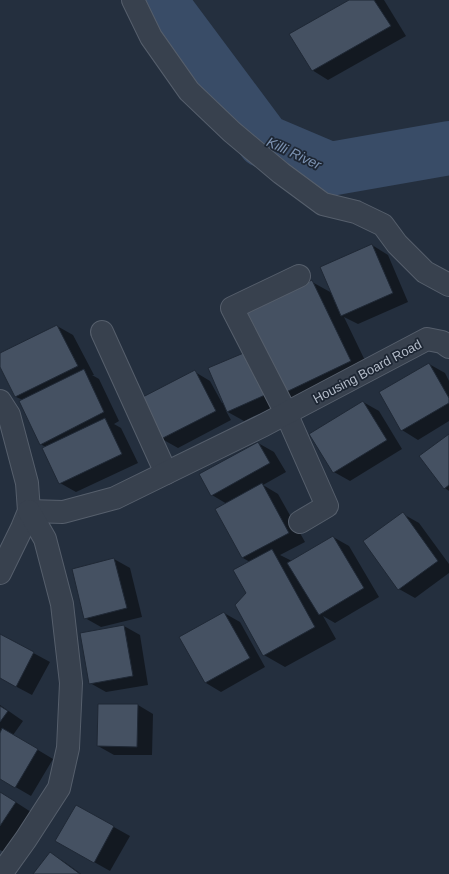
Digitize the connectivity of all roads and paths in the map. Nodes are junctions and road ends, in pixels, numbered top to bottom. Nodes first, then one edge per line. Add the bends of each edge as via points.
1 (133, 0) edge
2 (299, 276) dead end
3 (449, 285) edge
4 (102, 332) dead end
5 (449, 347) edge
6 (0, 401) edge
7 (286, 413) junction
8 (166, 473) junction
9 (29, 512) junction
10 (300, 522) dead end
11 (0, 573) edge
12 (1, 874) edge

1 - 3 street via 151,37 189,92 232,132 323,204 356,212 383,225 396,244 425,272
2 - 7 street via 232,308
4 - 8 street
5 - 7 street, Housing Board Road via 442,342 427,339
6 - 9 street via 9,415 27,483
7 - 8 street, Housing Board Road
7 - 10 street via 327,506
8 - 9 street, Housing Board Road via 115,498 63,512
9 - 11 street
9 - 12 street via 45,539 62,604 71,683 68,748 59,788

